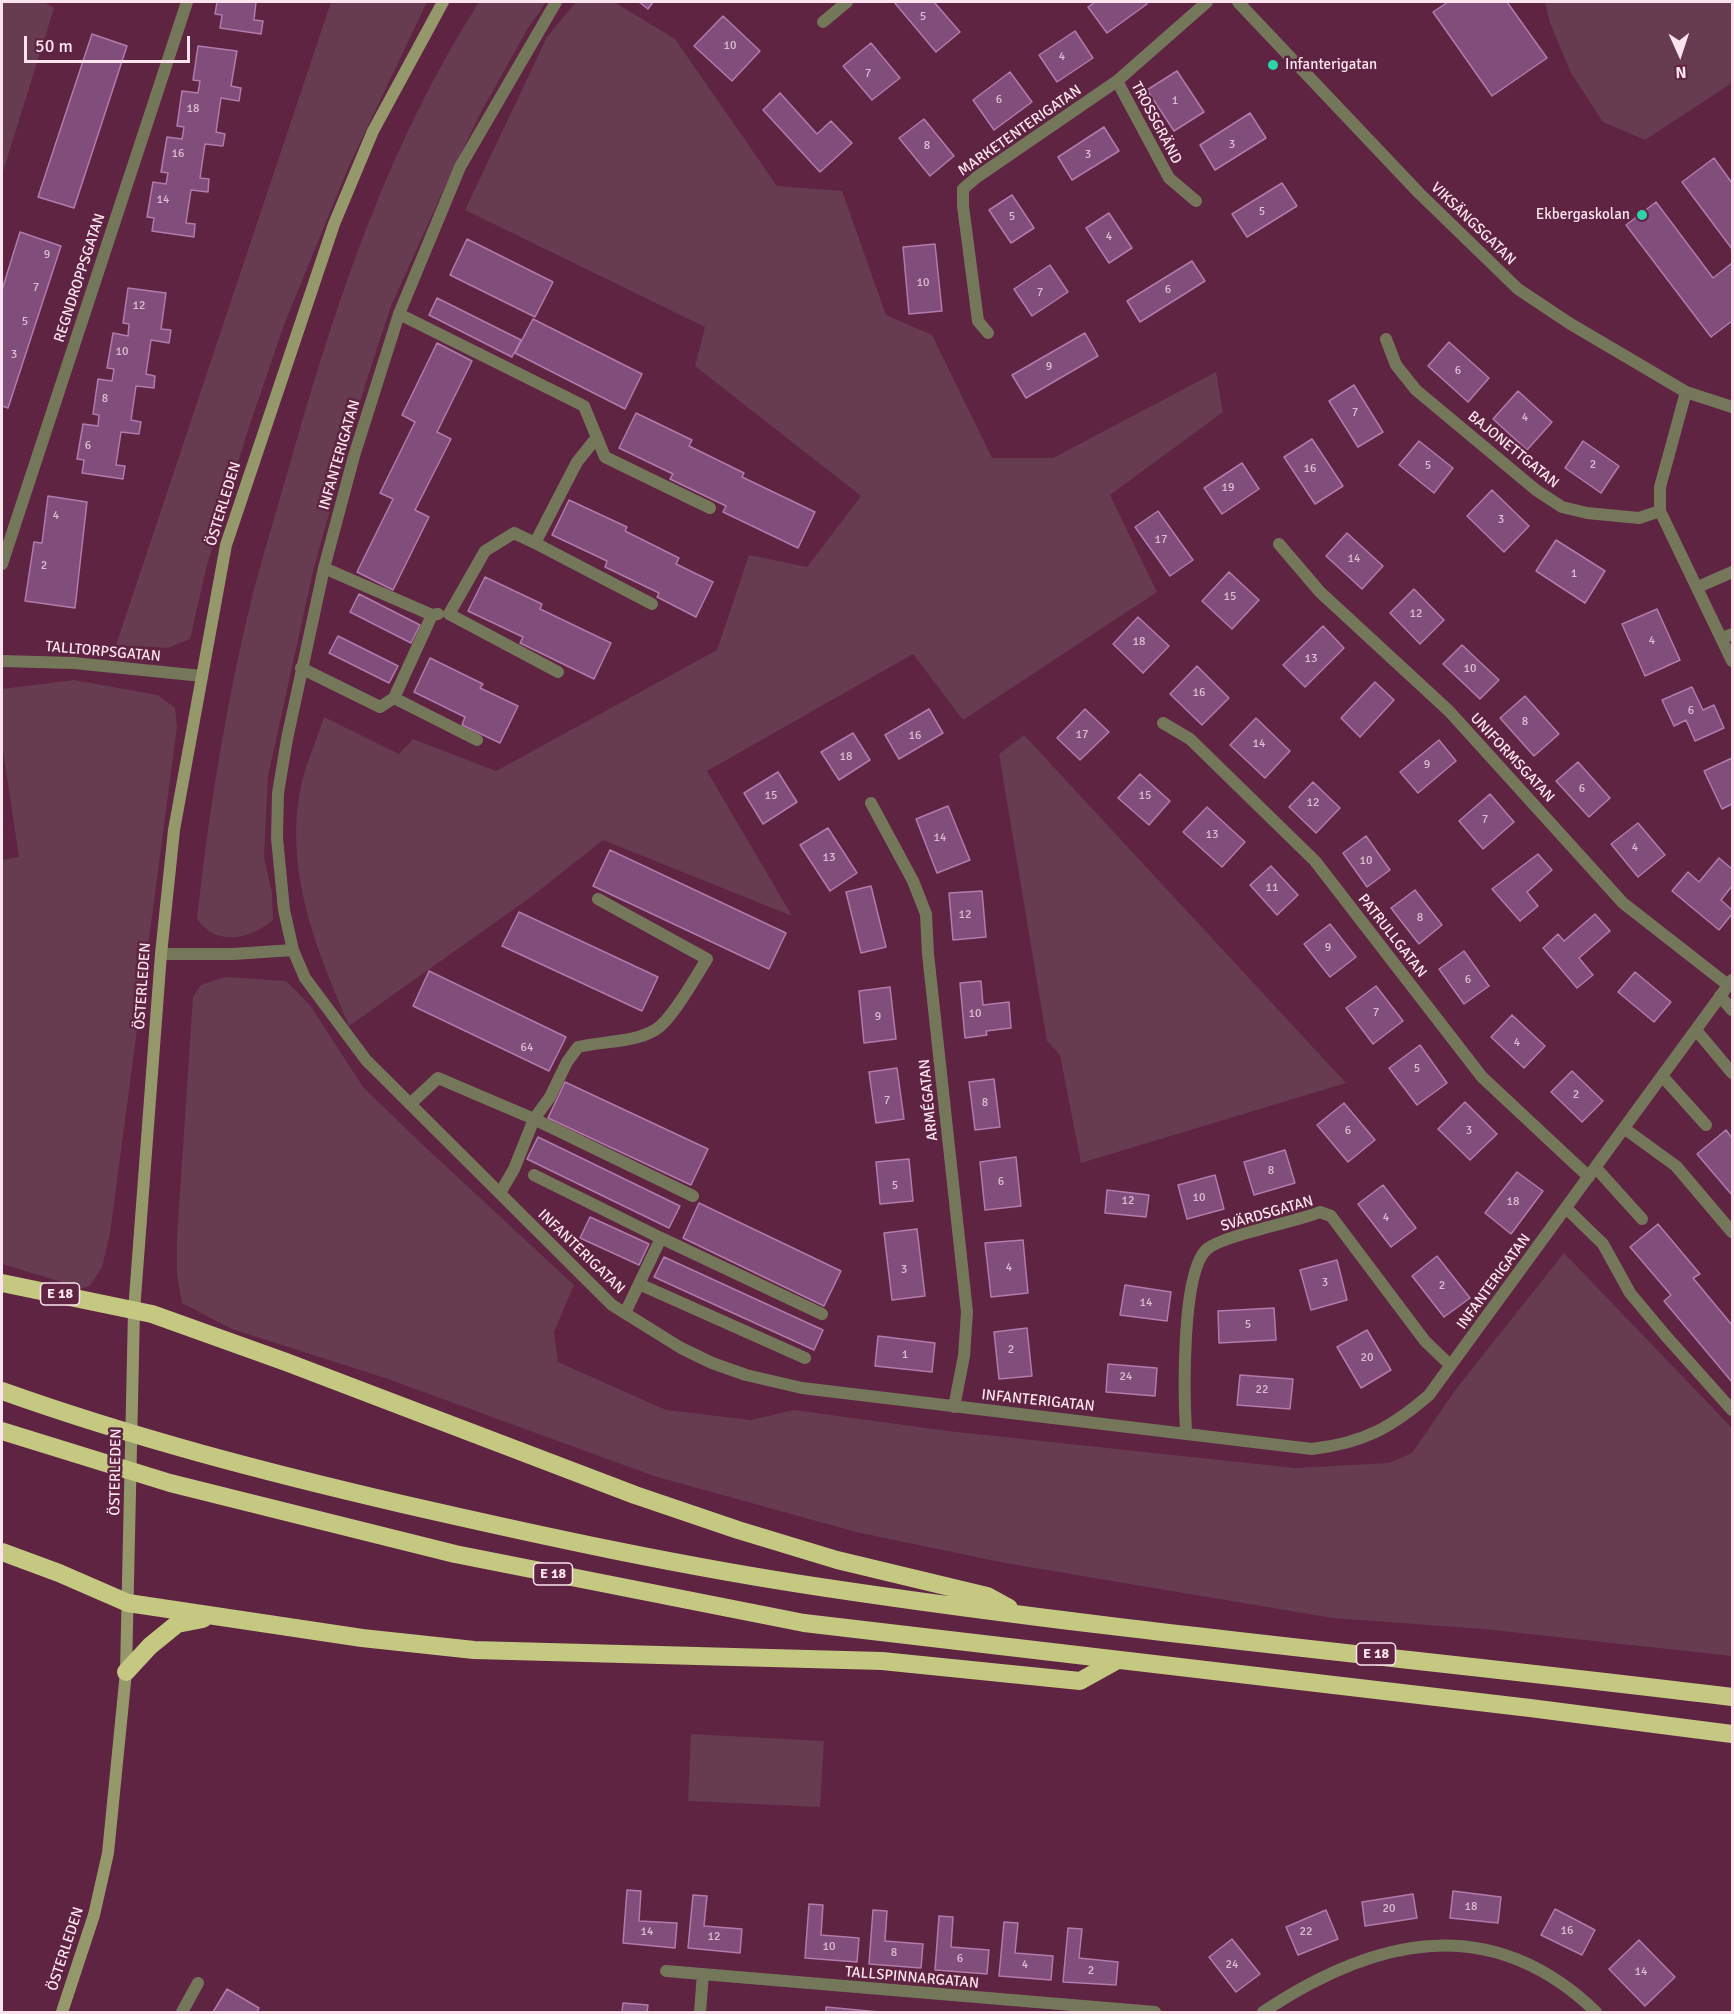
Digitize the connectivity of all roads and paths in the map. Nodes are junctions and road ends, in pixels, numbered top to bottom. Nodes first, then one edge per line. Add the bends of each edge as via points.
1 (187, 2) edge
2 (443, 2) edge
3 (555, 2) edge
4 (847, 2) edge
5 (1207, 2) edge
6 (1238, 2) edge
7 (823, 22) dead end
8 (1118, 81) junction
9 (1196, 201) dead end
10 (399, 314) junction
11 (988, 333) dead end
12 (1386, 339) dead end
13 (1686, 392) junction
14 (1732, 407) edge
15 (597, 437) junction
16 (710, 508) dead end
17 (1660, 511) junction
18 (535, 543) junction
19 (1279, 544) dead end
20 (2, 564) edge
21 (324, 568) junction
22 (1732, 572) edge
23 (1698, 587) junction
24 (652, 604) dead end
25 (448, 614) junction
26 (432, 615) junction
27 (1727, 636) edge
28 (2, 661) edge
29 (1732, 661) edge
30 (301, 668) junction
31 (558, 672) dead end
32 (202, 676) junction
33 (394, 698) junction
34 (1163, 723) dead end
35 (477, 740) dead end
36 (871, 803) dead end
37 (598, 899) dead end
38 (293, 950) junction
39 (161, 954) junction
40 (1730, 982) edge
41 (1720, 996) junction
42 (1732, 1010) edge
43 (1696, 1030) junction
44 (1732, 1073) edge
45 (1663, 1077) junction
46 (410, 1104) junction
47 (534, 1119) junction
48 (1706, 1125) dead end
49 (1625, 1128) junction
50 (1592, 1172) junction
51 (534, 1175) dead end
52 (500, 1193) junction
53 (693, 1196) dead end
54 (1566, 1208) junction
55 (1642, 1219) dead end
56 (1732, 1232) edge
57 (661, 1238) junction
58 (2, 1283) edge
59 (639, 1284) junction
60 (134, 1311) junction
61 (625, 1313) junction
62 (822, 1314) dead end
63 (805, 1358) dead end
64 (1450, 1365) junction
65 (2, 1391) edge
66 (954, 1407) junction
67 (1732, 1410) edge
68 (2, 1431) edge
69 (1186, 1432) junction
70 (2, 1552) edge
71 (128, 1603) junction
72 (1019, 1613) junction
73 (216, 1617) junction
74 (1116, 1660) junction
75 (126, 1672) junction
76 (1732, 1697) edge
77 (1732, 1734) edge
78 (666, 1971) dead end
79 (703, 1974) junction
80 (198, 1983) dead end
81 (62, 2013) edge
82 (182, 2013) edge
83 (700, 2013) edge
84 (1155, 2013) edge
85 (1263, 2013) edge
86 (1596, 2013) edge

1 - 20 street, REGNDROPPSGATAN
2 - 32 main road, ÖSTERLEDEN via 373,131 307,297 226,545
3 - 10 street, INFANTERIGATAN via 460,167
4 - 7 street
5 - 8 street, MARKETENTERIGATAN
6 - 13 street, VIKSÄNGSGATAN via 1420,194 1518,289
8 - 9 street, TROSSGRÄND via 1169,178
8 - 11 street, MARKETENTERIGATAN via 963,189 978,321
10 - 15 street via 584,406
10 - 21 street, INFANTERIGATAN
12 - 17 street, BAJONETTGATAN via 1396,365 1416,390 1562,507 1639,518
13 - 14 street, VIKSÄNGSGATAN
13 - 17 street via 1660,486
15 - 16 street via 605,457
15 - 18 street via 577,462
17 - 23 street
18 - 24 street
18 - 25 street via 514,533 485,551
19 - 40 street, UNIFORMSGATAN via 1320,592 1456,720 1623,903
21 - 26 street
21 - 30 street, INFANTERIGATAN
22 - 23 street
23 - 27 street
25 - 26 street
25 - 31 street
26 - 33 street
27 - 29 street
28 - 32 street, TALLTORPSGATAN via 74,663
30 - 33 street via 380,707
30 - 38 street, INFANTERIGATAN via 278,792 279,858
32 - 39 main road, ÖSTERLEDEN via 174,830
33 - 35 street
34 - 50 street, PATRULLGATAN via 1191,739 1315,861 1482,1077
36 - 66 street, ARMÉGATAN via 914,881 926,915 967,1312
37 - 47 street via 707,959 685,995 656,1030 578,1047
38 - 39 street
38 - 46 street, INFANTERIGATAN via 305,978 332,1017 366,1060
39 - 60 main road, ÖSTERLEDEN
40 - 41 street, INFANTERIGATAN
41 - 42 street
41 - 43 street, INFANTERIGATAN
43 - 44 street
43 - 45 street, INFANTERIGATAN
45 - 48 street
45 - 49 street, INFANTERIGATAN
46 - 47 street via 438,1078
46 - 52 street, INFANTERIGATAN
47 - 52 street
47 - 53 street
49 - 50 street, INFANTERIGATAN
49 - 56 street via 1676,1166
50 - 54 street, INFANTERIGATAN
50 - 55 street, PATRULLGATAN
51 - 57 street
52 - 61 street, INFANTERIGATAN via 612,1305
54 - 64 street, INFANTERIGATAN
54 - 67 street via 1603,1244 1630,1293
57 - 59 street
57 - 62 street
58 - 60 highway, E 18
59 - 61 street
59 - 63 street
60 - 71 main road, ÖSTERLEDEN
60 - 72 highway, E 18 via 286,1362 645,1498 837,1560 987,1596
61 - 66 street, INFANTERIGATAN via 681,1348 746,1376 802,1388
64 - 69 street, INFANTERIGATAN via 1430,1395 1398,1422 1335,1446 1312,1449
64 - 69 street, SVÄRDSGATAN via 1425,1341 1331,1216 1320,1212 1208,1248 1199,1262 1186,1323
65 - 72 highway, E 18 via 243,1467 555,1539 824,1588
66 - 69 street, INFANTERIGATAN
68 - 74 highway, E 18 via 170,1483 455,1554 804,1623
70 - 71 highway
71 - 73 highway
71 - 75 main road, ÖSTERLEDEN
72 - 76 highway, E 18
73 - 74 highway via 474,1650 882,1661 1080,1681
73 - 75 highway via 177,1624
74 - 77 highway, E 18
75 - 81 main road, ÖSTERLEDEN via 108,1853 94,1915
78 - 79 street, TALLSPINNARGATAN
79 - 83 street
79 - 84 street, TALLSPINNARGATAN
80 - 82 street
85 - 86 street via 1316,1979 1374,1954 1452,1945 1530,1966 1583,2000

